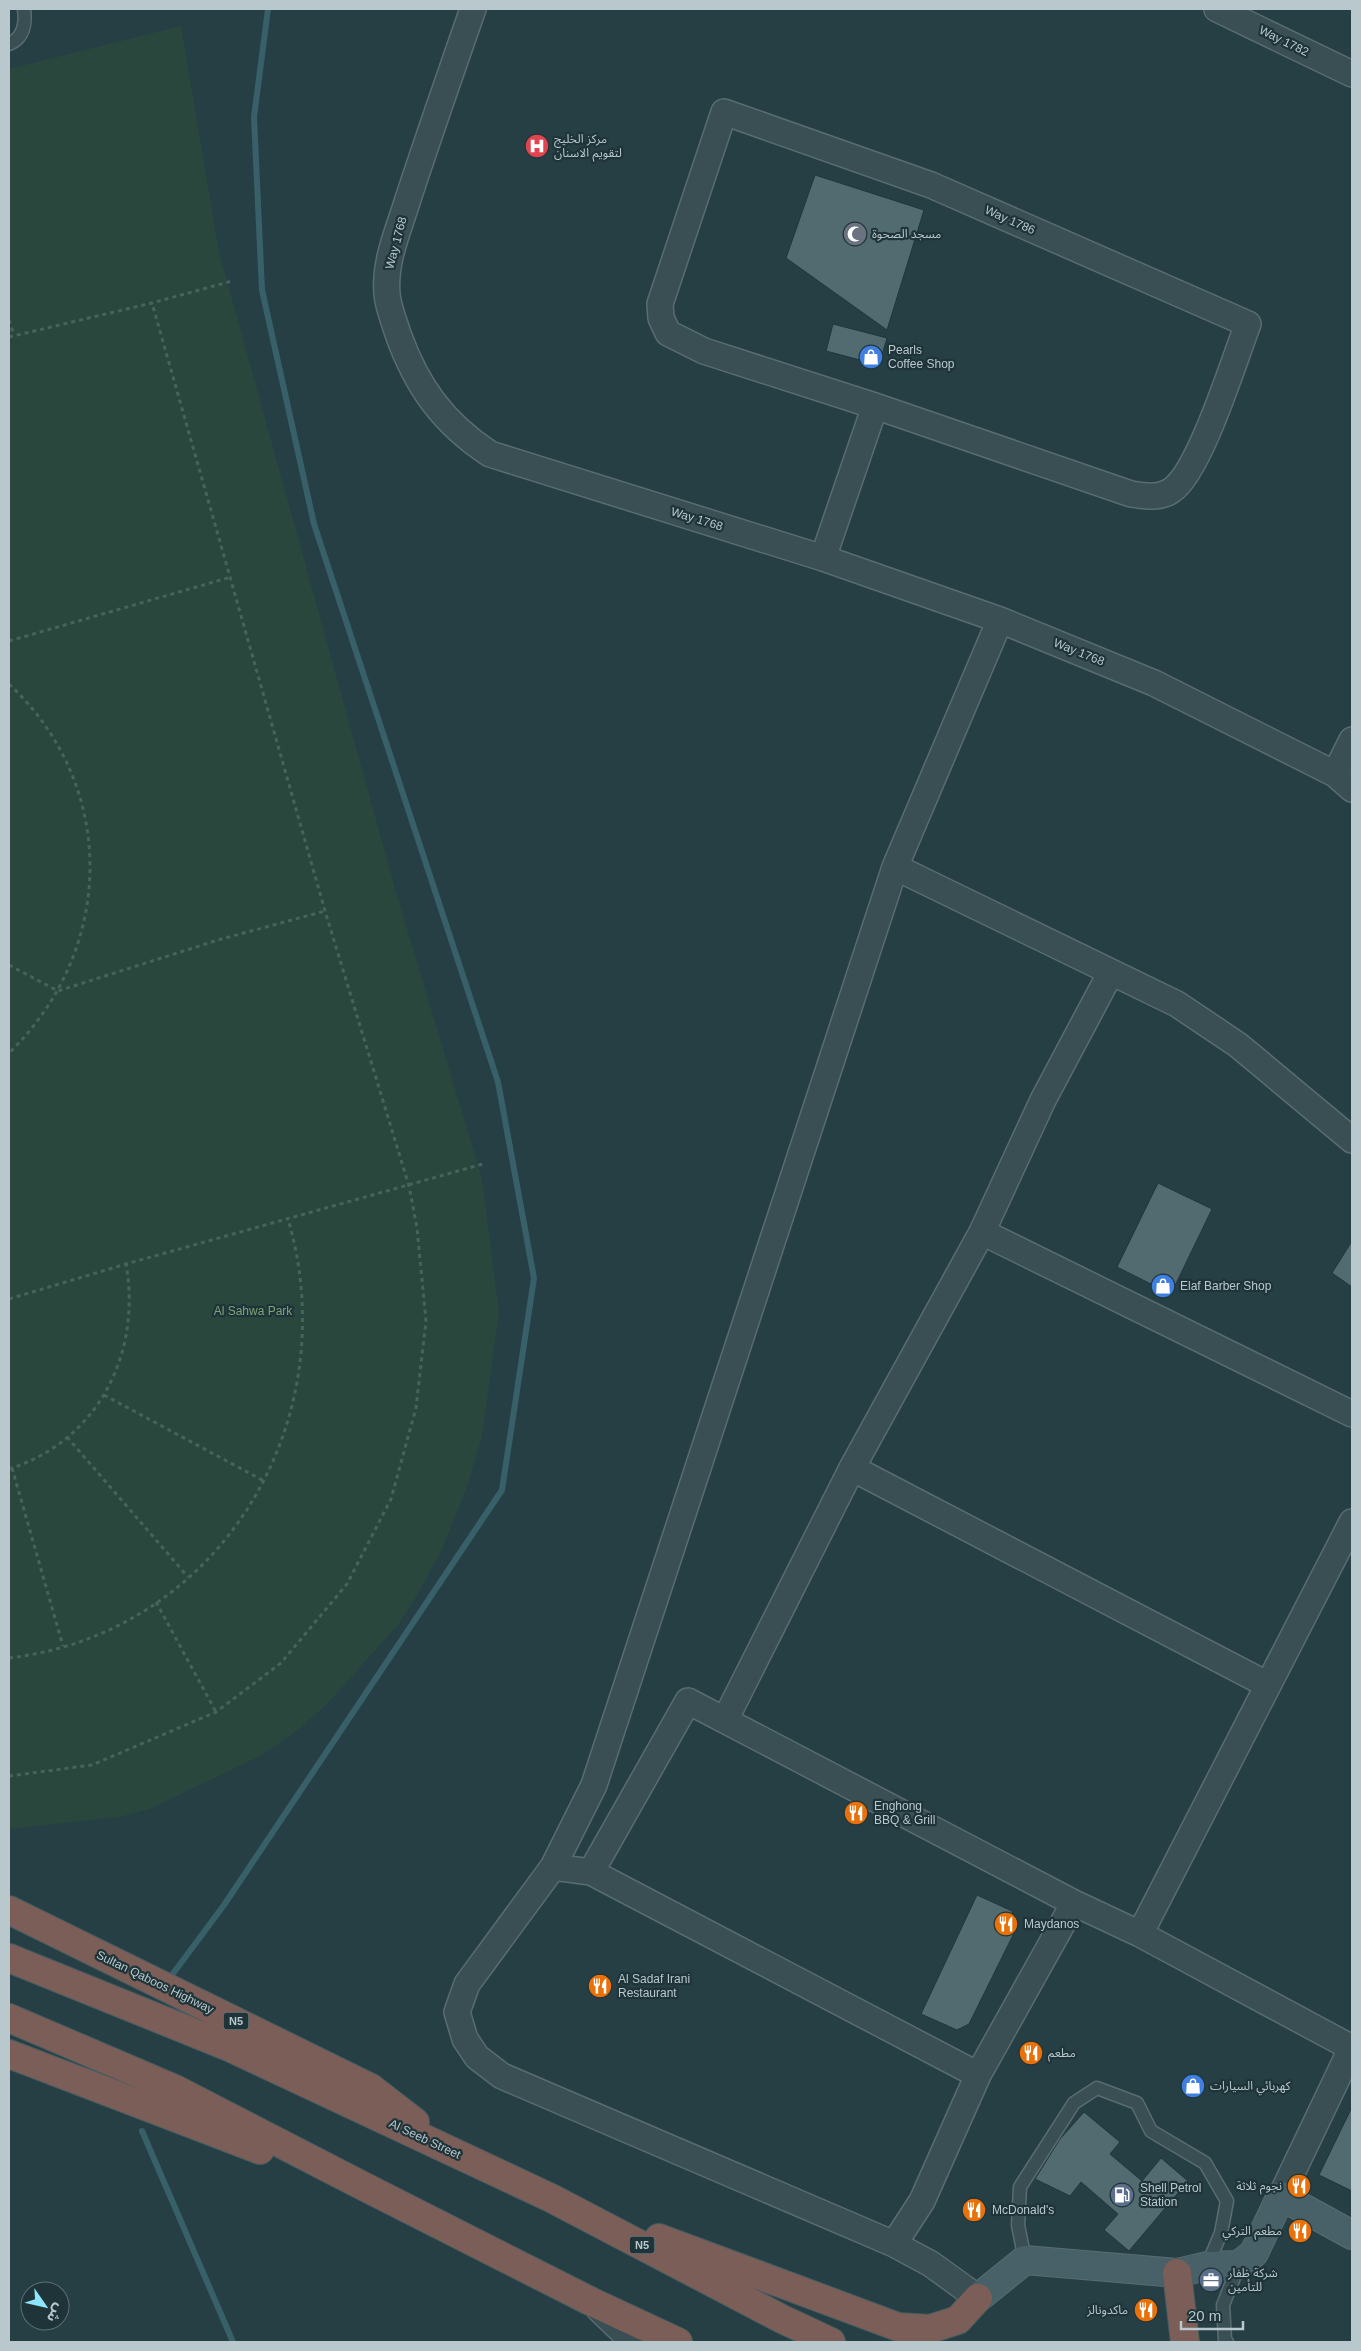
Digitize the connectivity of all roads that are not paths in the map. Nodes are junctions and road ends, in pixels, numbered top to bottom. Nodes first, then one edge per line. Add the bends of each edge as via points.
1 (24, 9) edge
2 (473, 9) edge
3 (1217, 9) edge
4 (9, 44) edge
5 (1352, 74) edge
6 (875, 406) junction
7 (823, 558) junction
8 (1000, 620) junction
9 (1352, 740) edge
10 (1344, 782) edge
11 (895, 867) junction
12 (1111, 972) junction
13 (1352, 1140) edge
14 (982, 1232) junction
15 (1352, 1414) edge
16 (852, 1468) junction
17 (1352, 1522) edge
18 (1268, 1685) junction
19 (725, 1720) junction
20 (553, 1867) junction
21 (591, 1872) junction
22 (1074, 1903) junction
23 (9, 1910) edge
24 (1140, 1934) junction
25 (9, 1958) edge
26 (9, 2018) edge
27 (1352, 2047) edge
28 (9, 2054) edge
29 (978, 2075) junction
30 (451, 2151) junction
31 (363, 2186) junction
32 (1281, 2196) junction
33 (551, 2198) junction
34 (1352, 2235) edge
35 (894, 2244) junction
36 (1025, 2260) junction
37 (1240, 2265) junction
38 (1207, 2266) junction
39 (1177, 2273) junction
40 (978, 2298) junction
41 (590, 2301) junction
42 (638, 2342) edge
43 (678, 2342) edge
44 (831, 2342) edge
45 (1185, 2342) edge
46 (1227, 2342) edge

1 - 4 lane via 26,21 22,34
2 - 7 street, Way 1768 via 388,264 387,294 393,319 416,377 444,416 467,439 490,454
3 - 5 street, Way 1782
6 - 6 street, Way 1786 via 1131,494 1162,495 1182,480 1193,463 1248,324 931,185 724,112 660,304 661,318 668,333 704,350
6 - 7 street
7 - 8 street, Way 1768
8 - 10 street, Way 1768 via 1154,684
8 - 11 street
9 - 10 street
11 - 12 street
11 - 20 street via 594,1785
12 - 13 street via 1177,1004 1238,1045
12 - 14 street via 1043,1100
14 - 15 street
14 - 16 street
16 - 18 street
16 - 19 street
17 - 18 street
18 - 24 street
19 - 21 street via 688,1701
19 - 22 street
20 - 21 street
20 - 35 street via 466,1984 456,2012 465,2039 477,2057 502,2076
21 - 29 street
22 - 24 street
22 - 29 street
23 - 30 highway, Sultan Qaboos Highway / N5 via 371,2088
24 - 27 street
25 - 30 highway, Al Seeb Street / N5 via 229,2047
26 - 31 highway via 175,2089
27 - 32 street
28 - 31 highway via 303,2167
29 - 35 street via 922,2201
30 - 33 highway, Al Seeb Street / N5
31 - 41 highway
32 - 34 street
32 - 37 street via 1254,2253
33 - 40 highway via 898,2326 930,2330 958,2320
33 - 44 highway, Al Seeb Street / N5
35 - 40 street via 931,2264
36 - 38 lane via 1018,2225 1020,2187 1074,2103 1097,2088 1137,2103 1151,2131 1205,2163 1227,2201 1221,2233
36 - 39 street
36 - 40 street
37 - 38 street
37 - 46 lane via 1223,2305 1224,2340
38 - 39 street
39 - 45 highway
41 - 42 street
41 - 43 highway

